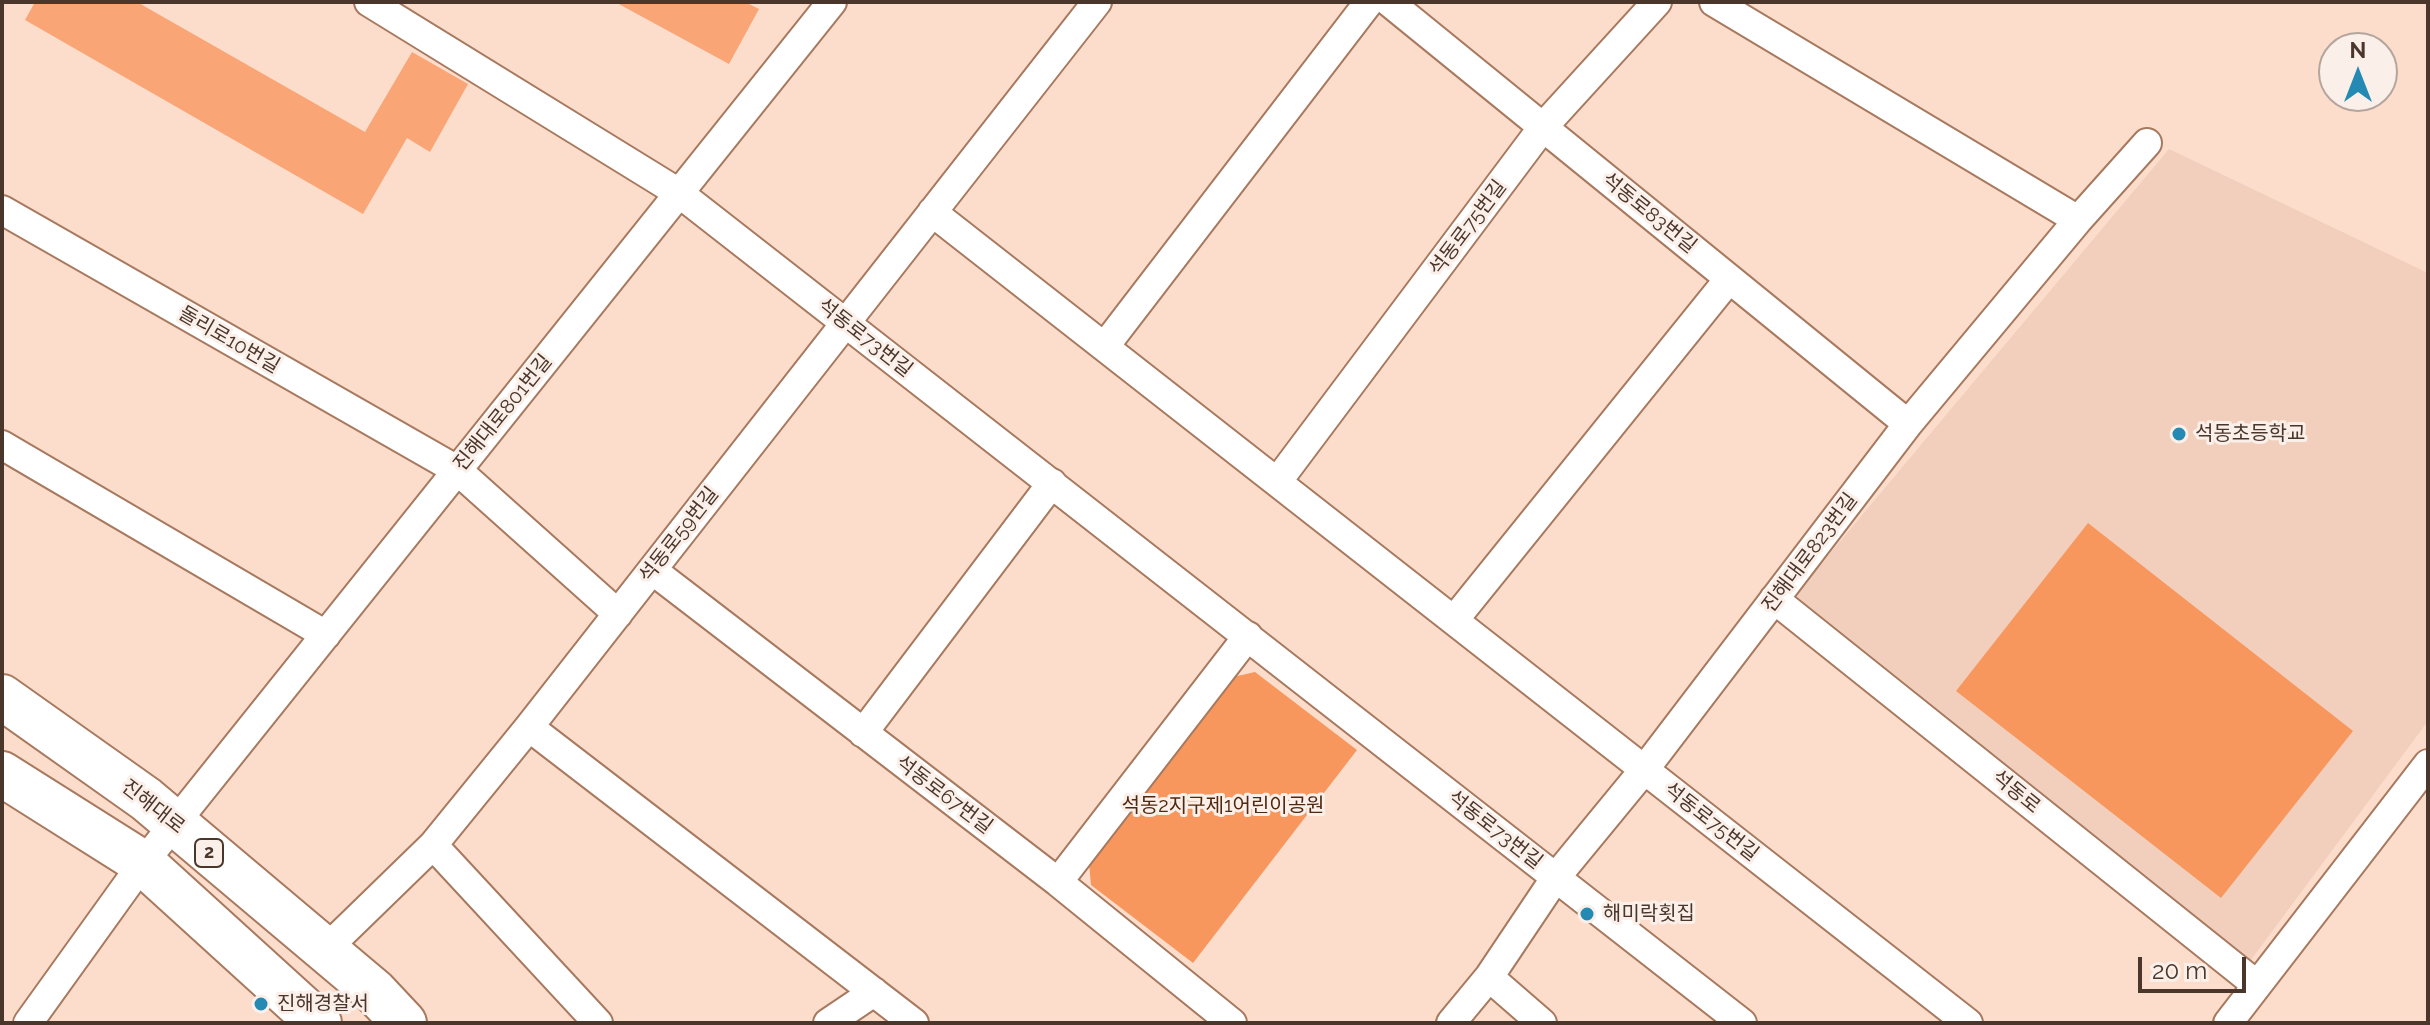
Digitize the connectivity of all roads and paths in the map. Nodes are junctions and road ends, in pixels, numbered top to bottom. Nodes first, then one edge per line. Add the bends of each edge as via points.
1 (369, 2) edge
2 (832, 2) edge
3 (1097, 2) edge
4 (1369, 2) edge
5 (1389, 2) edge
6 (1657, 2) edge
7 (1714, 2) edge
8 (1543, 127) junction
9 (2147, 143) dead end
10 (679, 193) junction
11 (2, 210) edge
12 (932, 212) junction
13 (2078, 220) junction
14 (1729, 279) junction
15 (846, 322) junction
16 (1105, 346) junction
17 (1908, 424) junction
18 (2, 445) edge
19 (457, 470) junction
20 (1277, 482) junction
21 (1052, 483) junction
22 (652, 570) junction
23 (1774, 599) junction
24 (618, 614) junction
25 (1454, 620) junction
26 (326, 635) junction
27 (1248, 636) junction
28 (2, 697) edge
29 (529, 727) junction
30 (863, 733) junction
31 (2428, 764) edge
32 (1644, 770) junction
33 (2, 774) edge
34 (175, 824) junction
35 (433, 845) junction
36 (143, 863) junction
37 (1556, 877) junction
38 (1058, 882) junction
39 (325, 950) junction
40 (1489, 977) junction
41 (2257, 985) junction
42 (874, 992) junction
43 (28, 1023) edge
44 (319, 1023) edge
45 (404, 1023) edge
46 (598, 1023) edge
47 (828, 1023) edge
48 (914, 1023) edge
49 (1232, 1023) edge
50 (1451, 1023) edge
51 (1542, 1023) edge
52 (1742, 1023) edge
53 (1968, 1023) edge
54 (2228, 1023) edge

1 - 10 street, 석동로73번길
2 - 10 street, 진해대로801번길
3 - 12 street, 석동로59번길
4 - 16 street
5 - 8 street, 석동로83번길
6 - 8 street, 석동로75번길
7 - 13 street
8 - 14 street, 석동로83번길
8 - 20 street, 석동로75번길
9 - 13 street, 진해대로823번길
10 - 15 street, 석동로73번길
10 - 19 street, 진해대로801번길
11 - 19 street, 돌리로10번길
12 - 15 street, 석동로59번길
12 - 16 street, 석동로75번길
13 - 17 street, 진해대로823번길
14 - 17 street, 석동로83번길
14 - 25 street
15 - 21 street, 석동로73번길
15 - 22 street, 석동로59번길
16 - 20 street, 석동로75번길
17 - 23 street, 진해대로823번길
18 - 26 street
19 - 24 street, 돌리로10번길
19 - 26 street, 진해대로801번길
20 - 25 street, 석동로75번길
21 - 27 street, 석동로73번길
21 - 30 street
22 - 24 street, 석동로59번길
22 - 30 street, 석동로67번길
23 - 32 street, 진해대로823번길
23 - 41 street, 석동로
24 - 29 street, 석동로59번길
25 - 32 street, 석동로75번길
26 - 34 street, 진해대로801번길
27 - 37 street, 석동로73번길
27 - 38 street
28 - 34 main road, 진해대로 / 2
29 - 35 street, 석동로59번길
29 - 42 street
30 - 38 street, 석동로67번길
31 - 41 street
32 - 37 street, 진해대로823번길
32 - 53 street, 석동로75번길
33 - 36 main road
34 - 36 street, 진해대로801번길
34 - 39 main road, 진해대로 / 2
35 - 39 street, 석동로59번길
35 - 46 street
36 - 43 street, 진해대로801번길
36 - 44 main road
37 - 40 street, 진해대로823번길
37 - 52 street, 석동로73번길
38 - 49 street, 석동로67번길
39 - 45 main road, 진해대로 / 2
40 - 50 street, 진해대로823번길
40 - 51 street
41 - 54 street
42 - 47 street
42 - 48 street

